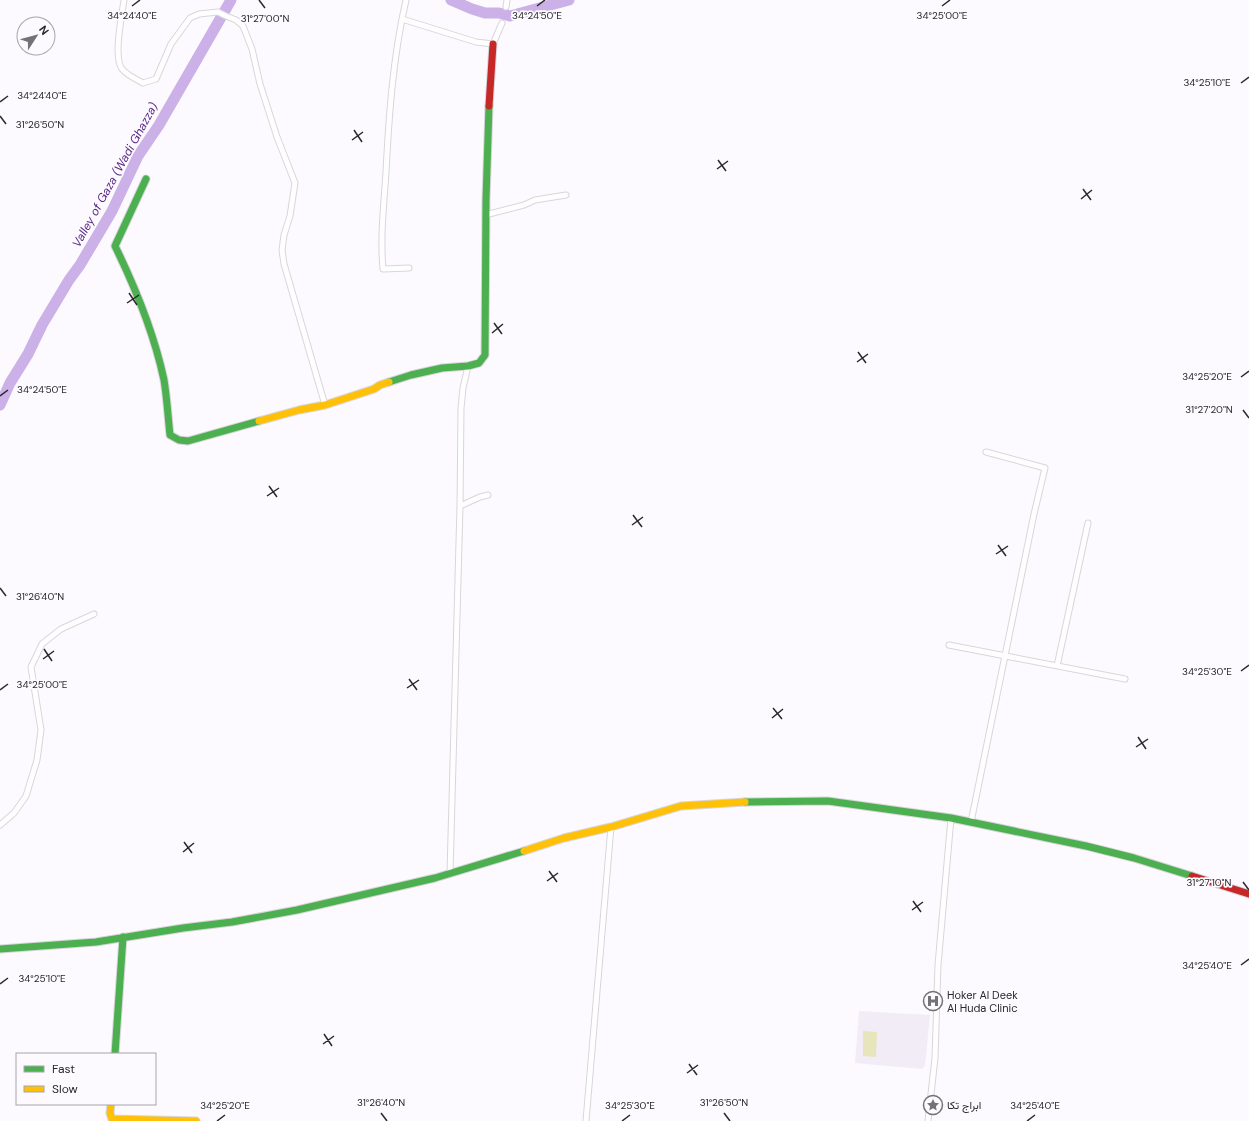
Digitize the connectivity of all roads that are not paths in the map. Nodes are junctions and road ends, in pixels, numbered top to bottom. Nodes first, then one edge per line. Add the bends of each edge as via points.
1 (124, 0) edge
2 (406, 0) edge
3 (507, 0) edge
4 (506, 7) dead end
5 (402, 19) junction
6 (502, 23) dead end
7 (493, 44) junction
8 (146, 179) dead end
9 (566, 195) dead end
10 (485, 215) junction
11 (409, 268) dead end
12 (468, 366) junction
13 (325, 405) junction
14 (986, 452) dead end
15 (488, 495) dead end
16 (460, 506) junction
17 (1088, 523) dead end
18 (94, 614) dead end
19 (949, 645) dead end
20 (1005, 656) junction
21 (1057, 666) junction
22 (1125, 679) dead end
23 (951, 818) junction
24 (971, 822) junction
25 (0, 825) edge
26 (610, 827) junction
27 (450, 873) junction
28 (1249, 894) edge
29 (123, 936) junction
30 (0, 949) edge
31 (115, 1053) edge
32 (111, 1105) edge
33 (196, 1121) edge
34 (586, 1121) edge
35 (928, 1121) edge

1 - 13 street via 118,43 119,56 122,69 143,83 156,79 171,44 190,18 199,14 218,12 243,26 277,137 295,183 282,250
2 - 5 street
3 - 4 street
5 - 7 street via 476,42
5 - 11 street via 391,97 382,249 383,269
6 - 7 street
7 - 10 street
8 - 13 street via 115,246 137,292 156,350 164,382 170,435 178,440 188,441
9 - 10 street via 535,200
10 - 12 street via 485,355 479,363
12 - 13 street via 442,368 411,375
12 - 16 street via 461,408
14 - 20 street via 1046,468
15 - 16 street
16 - 27 street
17 - 21 street
18 - 25 street via 61,629 42,644 31,667 41,730 37,760 26,796 14,813
19 - 20 street
20 - 21 street
20 - 24 street
21 - 22 street
23 - 24 street
23 - 26 street via 828,802 759,801 681,806
23 - 35 street via 938,965 935,1058
24 - 28 street via 1134,858
26 - 27 street via 564,838
26 - 34 street
27 - 29 street via 297,910 232,922
29 - 30 street via 96,942
29 - 31 street
32 - 33 street via 112,1119

